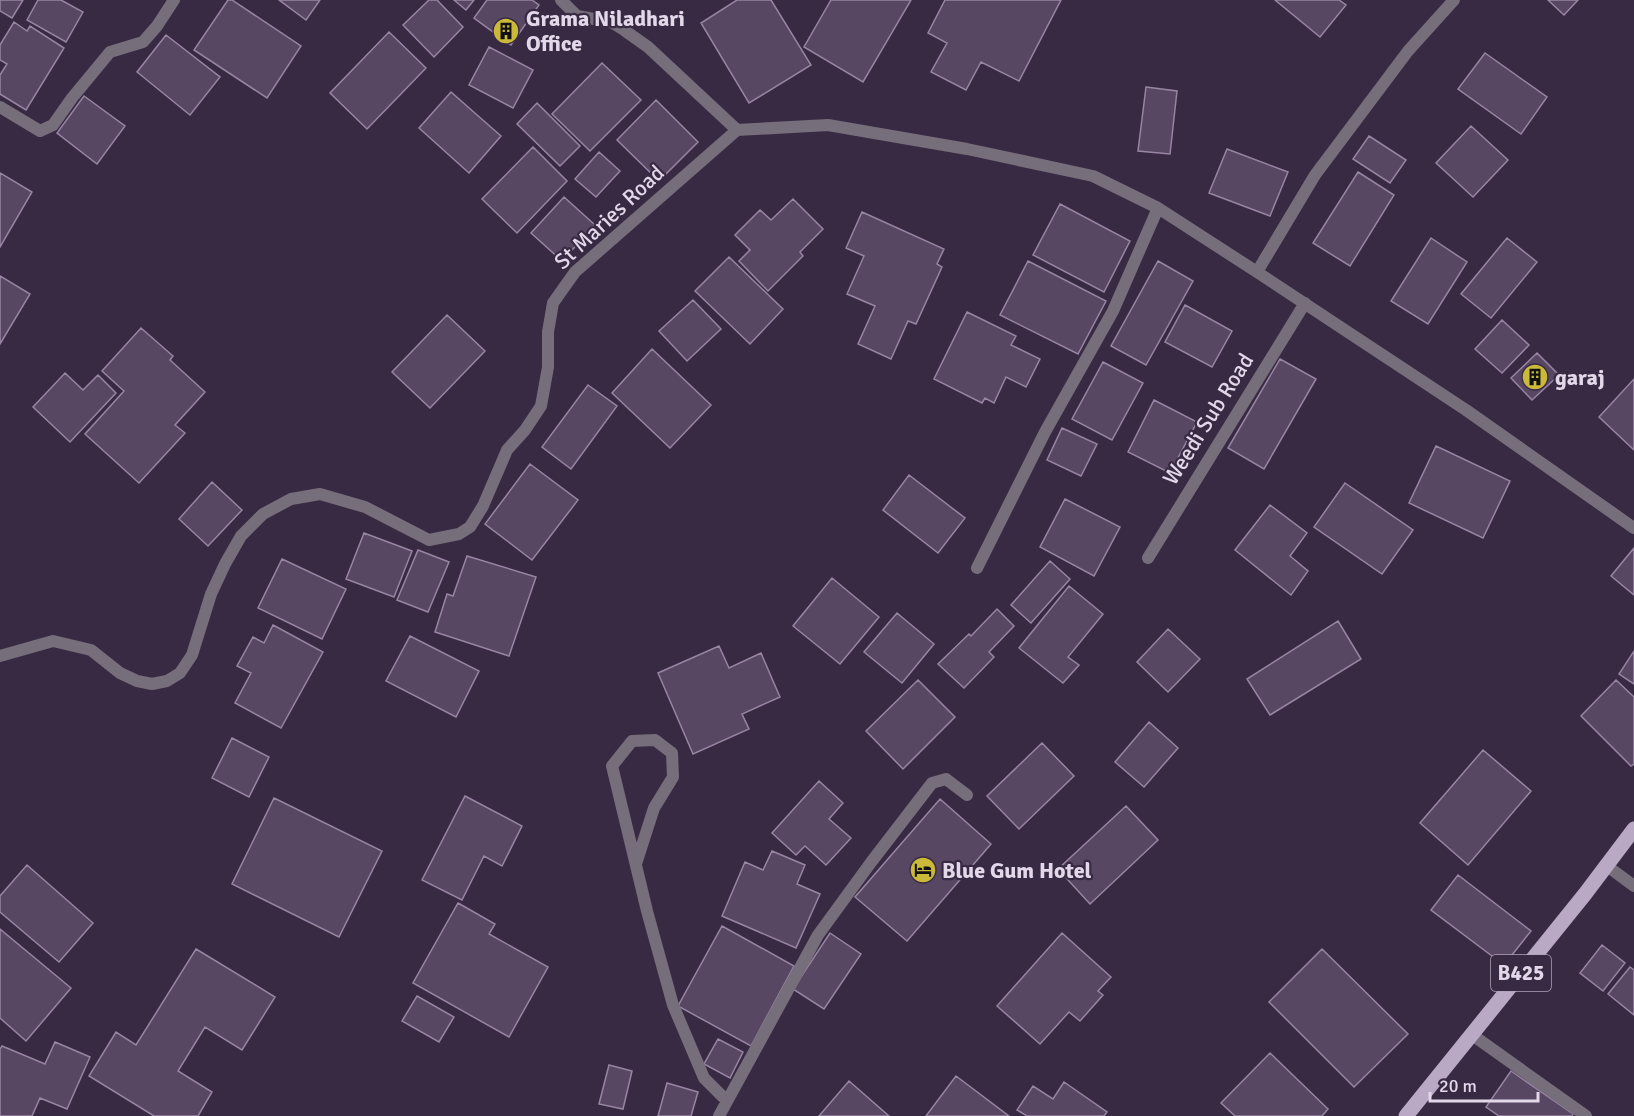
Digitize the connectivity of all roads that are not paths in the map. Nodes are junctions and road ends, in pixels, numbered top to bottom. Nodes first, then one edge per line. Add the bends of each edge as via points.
1 (174, 0) edge
2 (561, 0) edge
3 (1454, 0) edge
4 (0, 107) edge
5 (737, 130) junction
6 (1158, 208) junction
7 (1257, 272) junction
8 (1305, 303) junction
9 (1634, 528) edge
10 (1148, 558) dead end
11 (977, 568) dead end
12 (0, 656) edge
13 (967, 795) dead end
14 (1634, 829) edge
15 (636, 864) junction
16 (1606, 866) junction
17 (1634, 886) edge
18 (1471, 1034) junction
19 (727, 1101) junction
20 (719, 1116) edge
21 (1406, 1116) edge
22 (1586, 1116) edge

1 - 4 street via 142,42 110,52 53,125 40,131
2 - 5 street via 578,16 610,22 624,30
3 - 7 street via 1408,51 1315,175
5 - 6 street via 828,125 967,149 1093,176
5 - 12 street, St Maries Road via 575,272 553,303 541,406 507,450 470,527 459,534 429,540 365,507 320,494 291,500 263,514 241,536 211,594 192,655 180,673 167,681 137,681 91,651 53,641
6 - 7 street
6 - 11 street via 1113,311 1045,432
7 - 8 street
8 - 9 street
8 - 10 street, Weedi Sub Road
13 - 19 street via 946,779 932,783 818,935
14 - 16 main road, B425
15 - 15 street via 612,766 632,741 656,740 672,753 673,777 654,808
15 - 19 street via 673,1005 704,1078
16 - 17 street
16 - 18 main road, B425
18 - 21 main road, B425
18 - 22 street
19 - 20 street

